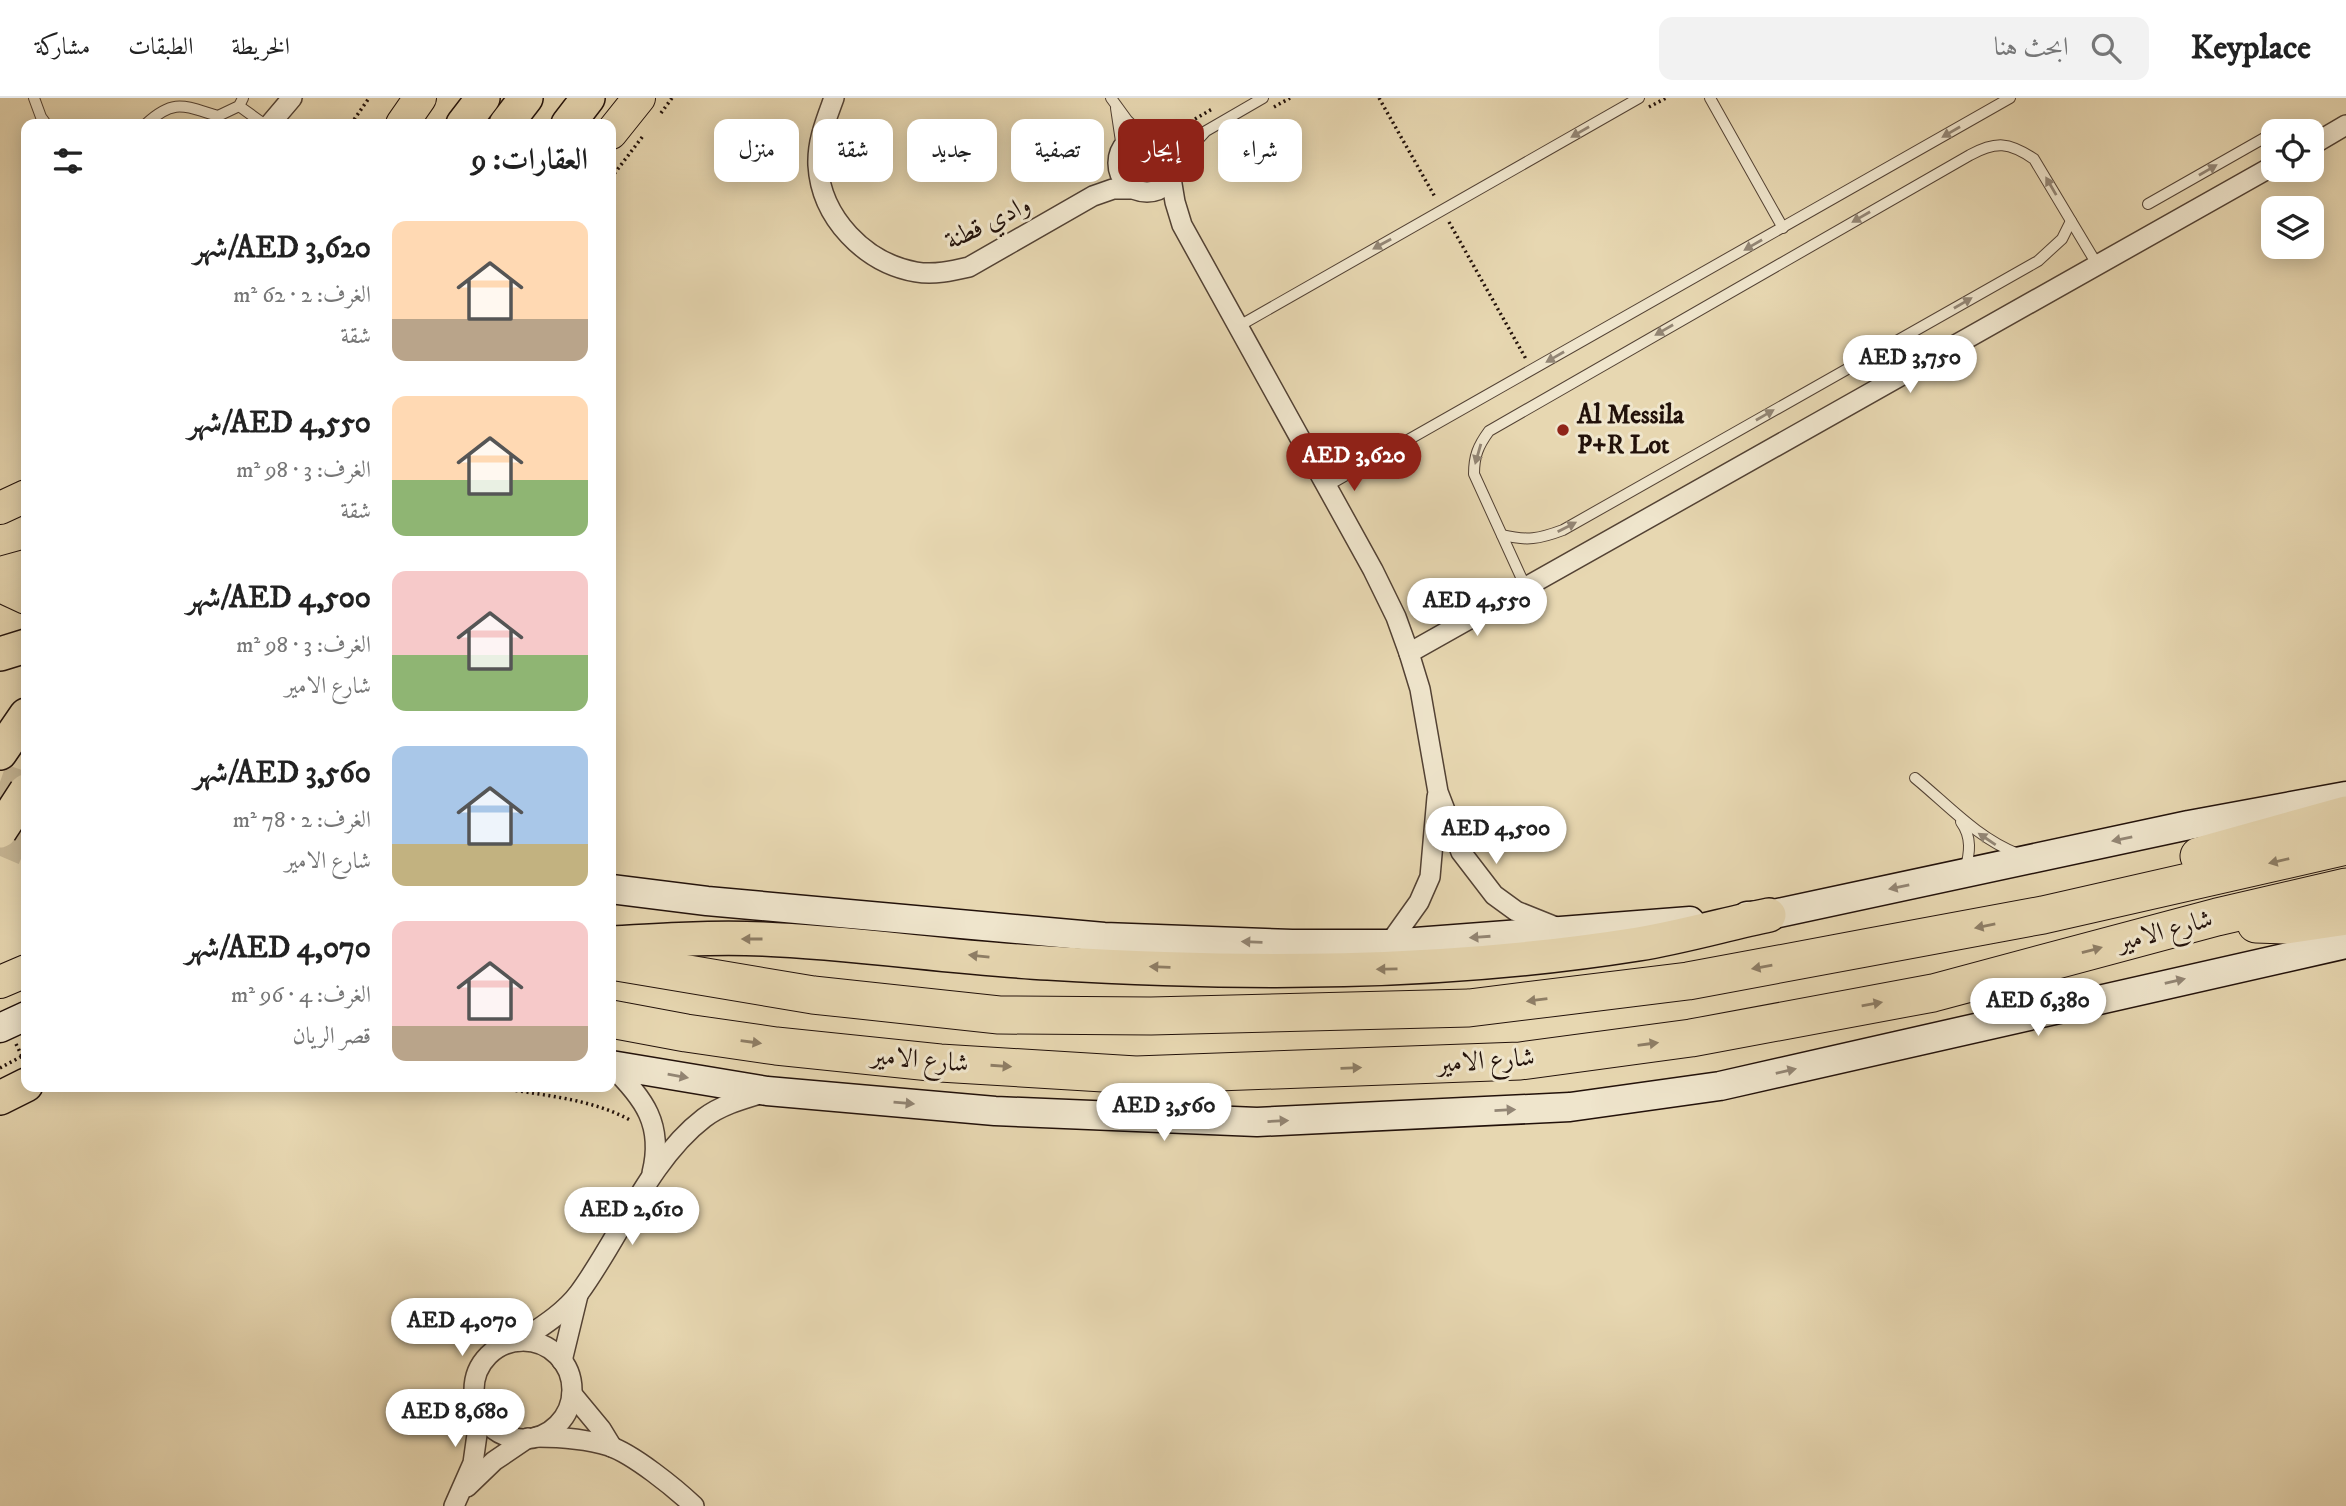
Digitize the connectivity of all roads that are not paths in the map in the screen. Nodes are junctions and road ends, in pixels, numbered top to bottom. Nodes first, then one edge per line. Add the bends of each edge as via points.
1 (34, 98) edge
2 (292, 98) edge
3 (420, 98) edge
4 (483, 98) edge
5 (526, 98) edge
6 (588, 98) edge
7 (834, 98) edge
8 (1263, 98) edge
9 (1639, 98) edge
10 (1710, 98) edge
11 (2010, 98) edge
12 (1113, 101) edge
13 (241, 102) edge
14 (648, 108) edge
15 (43, 119) edge
16 (151, 119) edge
17 (259, 119) edge
18 (274, 119) edge
19 (405, 119) edge
20 (467, 119) edge
21 (510, 119) edge
22 (572, 119) edge
23 (1128, 119) edge
24 (2346, 125) edge
25 (616, 130) edge
26 (1206, 131) joint
27 (1204, 133) edge
28 (2324, 138) edge
29 (1118, 140) edge
30 (2261, 140) edge
31 (1118, 160) edge
32 (2261, 173) edge
33 (1126, 182) edge
34 (1166, 182) edge
35 (1174, 182) edge
36 (1139, 190) junction
37 (1093, 196) junction
38 (2148, 204) dead end
39 (2071, 221) junction
40 (1182, 225) junction
41 (1783, 228) junction
42 (2098, 266) junction
43 (1238, 326) junction
44 (1327, 486) junction
45 (21, 498) edge
46 (0, 508) edge
47 (1502, 534) junction
48 (21, 567) edge
49 (0, 573) edge
50 (0, 586) edge
51 (1526, 588) junction
52 (21, 596) edge
53 (21, 648) edge
54 (1409, 653) junction
55 (0, 654) edge
56 (21, 722) edge
57 (0, 753) edge
58 (1915, 778) dead end
59 (1438, 792) junction
60 (2346, 796) edge
61 (21, 799) edge
62 (1953, 810) junction
63 (2346, 815) edge
64 (0, 831) edge
65 (2346, 846) edge
66 (2028, 859) junction
67 (1964, 873) junction
68 (2346, 887) edge
69 (616, 890) edge
70 (1769, 915) junction
71 (2043, 915) junction
72 (2346, 916) edge
73 (2217, 917) junction
74 (1567, 930) junction
75 (616, 943) edge
76 (1389, 944) junction
77 (2346, 944) edge
78 (616, 962) edge
79 (21, 973) edge
80 (0, 982) edge
81 (21, 1018) edge
82 (616, 1020) edge
83 (0, 1028) edge
84 (616, 1066) edge
85 (616, 1070) edge
86 (21, 1088) edge
87 (767, 1091) junction
88 (0, 1098) edge
89 (651, 1178) junction
90 (578, 1295) junction
91 (520, 1341) junction
92 (562, 1361) junction
93 (572, 1394) junction
94 (480, 1413) junction
95 (533, 1438) junction
96 (612, 1447) junction
97 (457, 1499) edge
98 (694, 1506) edge

1 - 15 lane
2 - 18 street
3 - 19 main road
4 - 20 highway
5 - 21 highway
6 - 22 highway
7 - 37 street, وادي قطنة via 821,135 818,166 825,197 839,225 861,248 887,264 917,272 969,267
8 - 26 lane
9 -> 43 lane
10 - 41 lane
11 -> 41 lane
12 - 23 lane
12 - 29 lane
13 - 16 lane via 218,116 186,103 173,103
13 - 17 lane
14 - 25 main road
24 - 28 street
26 - 27 lane
38 -> 30 lane
31 - 37 street, وادي قطنة via 1107,182
32 - 42 street
33 - 36 street
34 - 36 street via 1154,191
35 - 40 street
36 - 37 street, وادي قطنة via 1112,189
36 - 40 street via 1166,207
39 - 42 lane
47 -> 39 lane via 1523,540 1563,530 2038,261 2062,239
39 -> 47 lane via 2034,159 2019,149 1985,147 1970,155 1489,431 1477,451 1474,474
40 - 43 street
41 -> 44 lane
42 - 51 street
43 - 44 street
44 - 54 street via 1373,570
45 - 46 main road
47 - 51 lane
48 - 49 main road
50 - 52 main road
51 - 54 street
53 - 55 highway
54 - 59 street
56 - 57 highway
58 - 62 lane
59 - 74 street via 1461,852 1494,895 1541,923
59 - 76 street via 1430,877 1419,902
60 -> 66 main road
61 - 64 highway, bridge
66 -> 62 lane via 2000,847
62 - 67 lane via 1966,828 1970,851
63 - 71 highway via 2101,884
65 -> 71 highway, شارع الامير
66 - 67 main road
67 -> 70 main road
68 - 73 highway, شارع الامير
76 -> 69 main road via 1104,937
70 - 74 main road
70 -> 75 highway via 1640,944 1397,969 1269,971 1047,963 760,939
71 -> 78 highway, شارع الامير via 1688,981 1456,1009 999,1015 813,995
72 - 73 highway via 2286,925
82 -> 73 highway, شارع الامير via 776,1046 940,1063 1136,1075 1520,1061 1691,1038 1933,993
74 -> 76 main road
87 -> 77 main road, شارع الامير via 995,1111 1258,1122 1570,1107 1720,1086
79 - 80 main road
81 - 83 main road
84 -> 87 main road, شارع الامير
85 - 89 street via 651,1118 657,1137
86 - 88 highway
87 - 89 street via 704,1118
89 - 90 street
90 - 91 street
90 - 92 street
91 - 92 street via 544,1346
91 - 94 street via 505,1345 480,1366 475,1382
92 - 93 street
93 - 95 street via 554,1427
93 - 96 street
94 - 95 street via 500,1434
94 - 97 street via 473,1463
95 - 96 street via 574,1439
95 - 97 street via 494,1461
96 - 98 street via 670,1483

